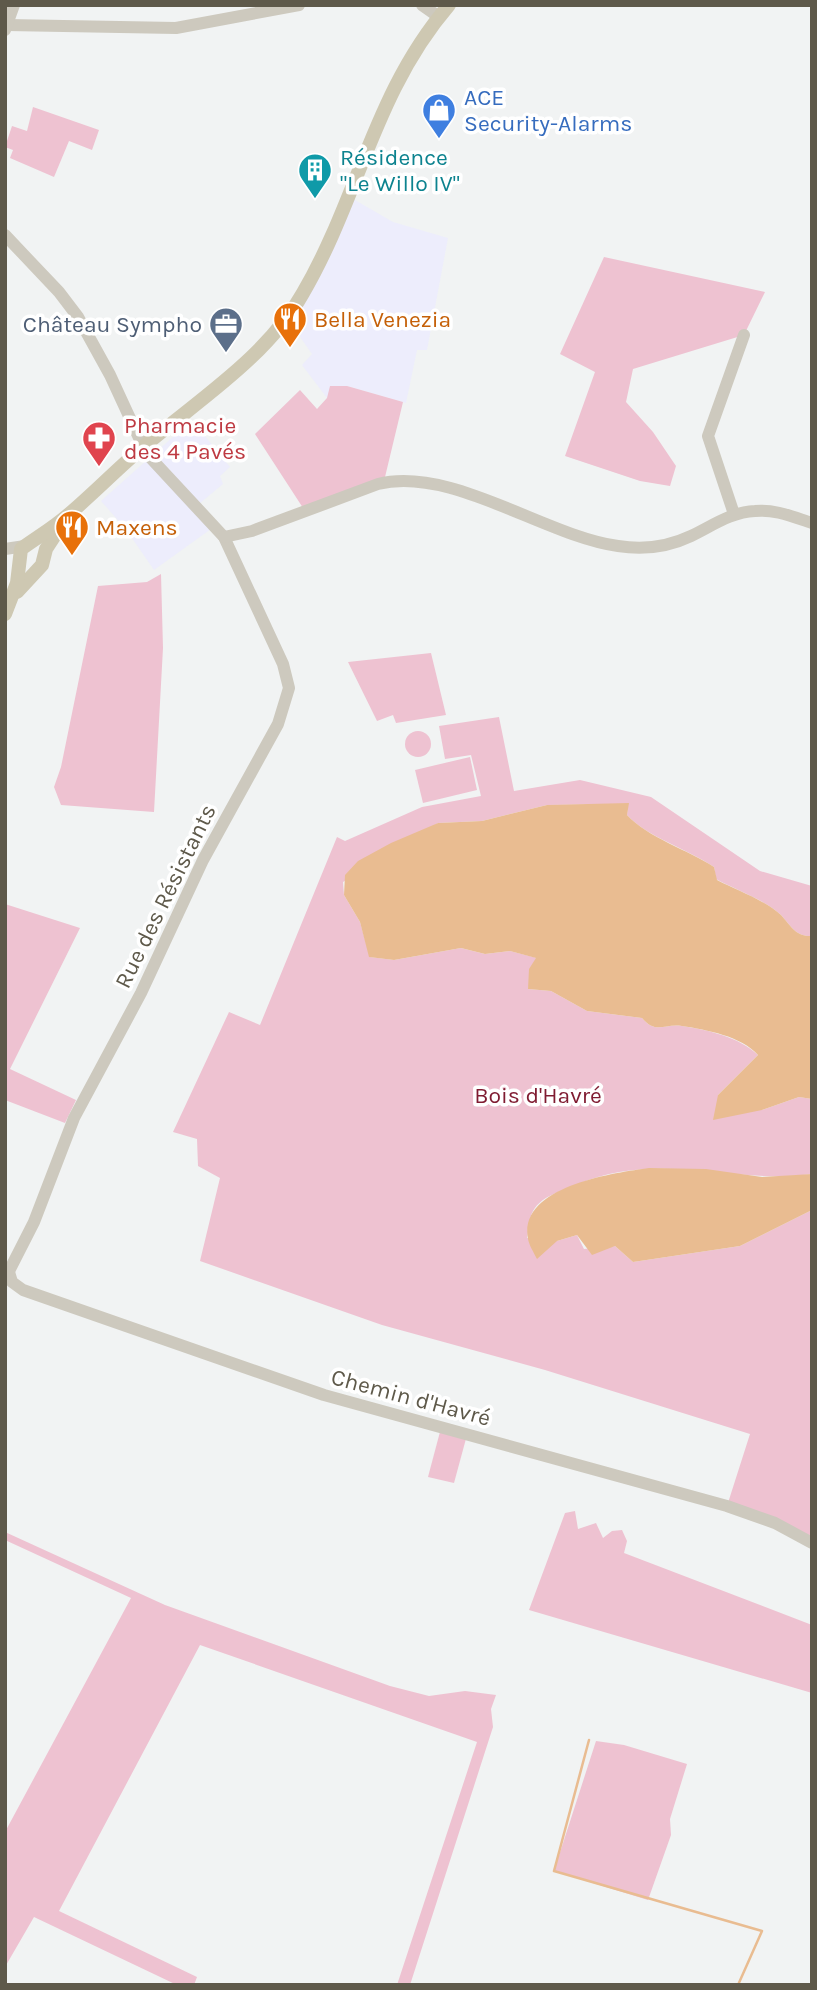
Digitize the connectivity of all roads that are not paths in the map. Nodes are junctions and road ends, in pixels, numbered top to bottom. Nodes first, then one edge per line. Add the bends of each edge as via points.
1 (14, 5) edge
2 (299, 5) edge
3 (422, 5) edge
4 (444, 11) edge
5 (6, 28) edge
6 (5, 235) edge
7 (744, 335) dead end
8 (142, 447) junction
9 (69, 514) junction
10 (734, 514) junction
11 (812, 523) edge
12 (224, 537) junction
13 (27, 545) junction
14 (5, 552) edge
15 (41, 562) junction
16 (19, 563) junction
17 (7, 609) edge
18 (7, 1275) edge
19 (812, 1543) edge

1 - 5 street
2 - 5 street via 176,28
3 - 4 street
4 - 8 main road via 393,85 329,242 299,301 241,365
6 - 8 street, Rue des Résistants via 78,317 115,384
7 - 10 street via 708,436
8 - 9 main road
8 - 12 street, Rue des Résistants
9 - 13 main road
9 - 15 main road
10 - 11 street via 773,511
10 - 12 street via 677,542 626,548 593,541 463,494 398,481
12 - 18 street, Rue des Résistants via 283,664 289,697 74,1118 45,1198
13 - 14 street
13 - 15 main road via 39,547
13 - 16 main road via 19,553
14 - 16 street
15 - 16 main road via 28,570
15 - 17 main road
16 - 17 main road
18 - 19 street, Chemin d'Havré via 23,1290 259,1374 384,1413 727,1506 775,1523

